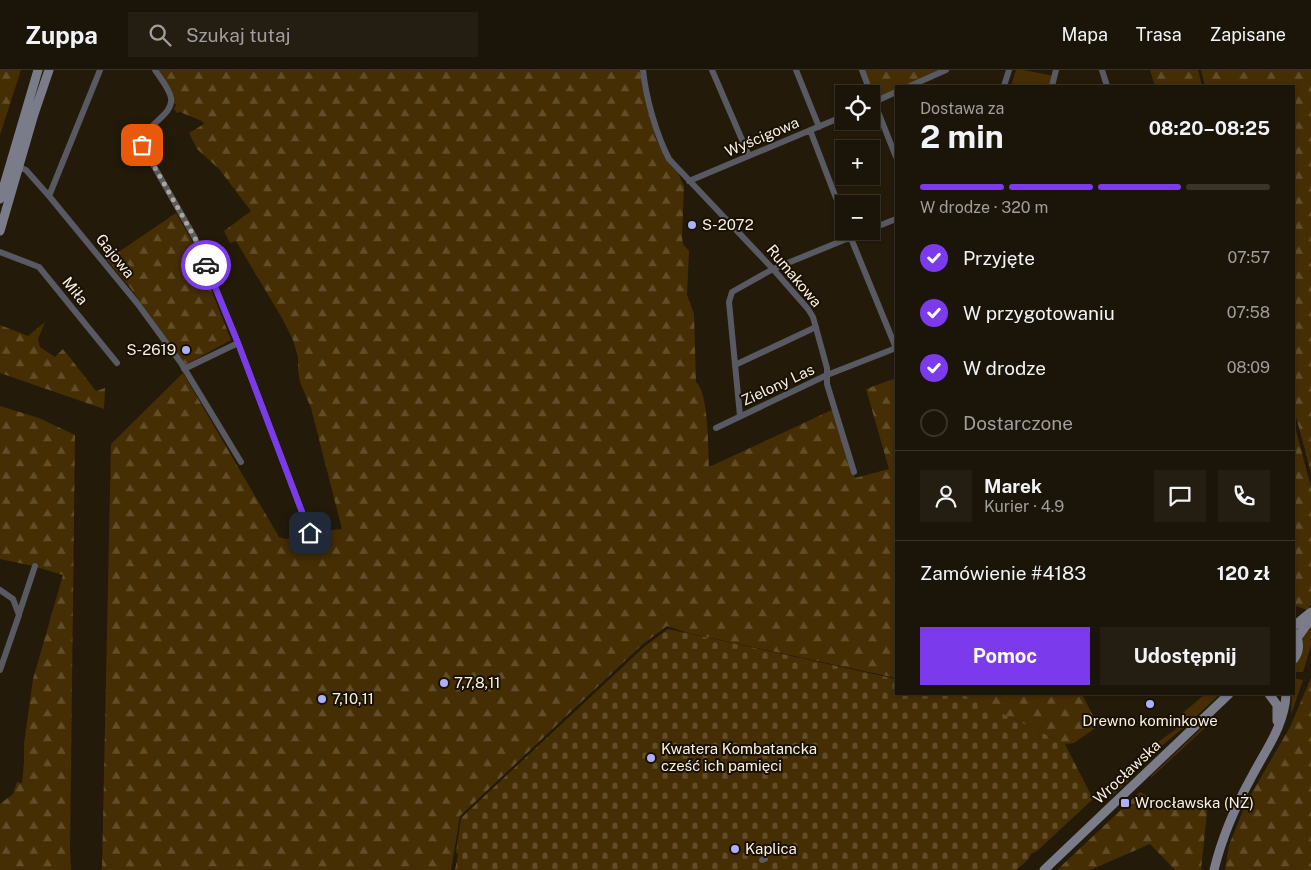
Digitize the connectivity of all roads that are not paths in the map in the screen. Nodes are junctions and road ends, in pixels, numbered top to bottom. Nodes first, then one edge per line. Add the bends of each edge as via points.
1 (38, 70) edge
2 (49, 70) edge
3 (100, 70) edge
4 (155, 70) edge
5 (643, 70) edge
6 (712, 70) edge
7 (796, 70) edge
8 (862, 70) edge
9 (946, 70) edge
10 (1009, 70) edge
11 (1056, 70) edge
12 (1102, 70) edge
13 (868, 85) edge
14 (912, 85) edge
15 (1004, 85) edge
16 (1052, 85) edge
17 (1106, 85) edge
18 (895, 92) edge
19 (880, 100) edge
20 (880, 119) edge
21 (835, 120) edge
22 (819, 127) junction
23 (810, 130) junction
24 (895, 155) edge
25 (749, 156) junction
26 (19, 167) junction
27 (689, 181) junction
28 (835, 195) edge
29 (49, 196) junction
30 (0, 200) edge
31 (895, 219) edge
32 (880, 225) edge
33 (0, 231) edge
34 (837, 240) edge
35 (852, 240) edge
36 (0, 252) edge
37 (773, 269) junction
38 (816, 327) junction
39 (238, 343) junction
40 (895, 346) edge
41 (895, 348) edge
42 (117, 363) dead end
43 (735, 365) junction
44 (184, 369) junction
45 (827, 376) junction
46 (740, 416) junction
47 (716, 428) dead end
48 (241, 462) dead end
49 (854, 472) dead end
50 (310, 533) dead end
51 (35, 566) dead end
52 (0, 590) edge
53 (1311, 612) edge
54 (19, 615) junction
55 (1311, 619) edge
56 (1295, 625) edge
57 (1295, 635) edge
58 (1295, 657) edge
59 (0, 670) edge
60 (1228, 695) edge
61 (1234, 695) edge
62 (1270, 695) edge
63 (1286, 695) edge
64 (1290, 695) edge
65 (1217, 706) junction
66 (1271, 742) junction
67 (1264, 754) junction
68 (1044, 870) edge
69 (1214, 870) edge

1 - 30 street
2 - 26 street
3 - 29 street
4 - 39 street via 170,95 171,103 144,135 143,147 195,238
5 - 27 street, Rumakowa via 662,146 668,159
6 - 25 street
7 - 22 street
8 - 13 street
9 - 14 street
10 - 15 street
11 - 16 street
12 - 17 street
18 - 19 street
20 - 24 street
21 - 22 street, Wyścigowa
22 - 23 street, Wyścigowa
23 - 25 street, Wyścigowa
23 - 28 street
25 - 27 street, Wyścigowa
26 - 29 street, Gajowa via 26,170
26 - 33 street
27 - 37 street, Rumakowa
29 - 44 street, Gajowa via 137,303
31 - 32 street
34 - 37 street, Zielony Las
35 - 40 street
36 - 42 street, Miła via 39,267
37 - 38 street, Rumakowa via 808,309
37 - 43 street, Zielony Las via 736,288 730,297
38 - 43 street
38 - 45 street, Rumakowa
39 - 44 street
39 - 50 street
41 - 45 street, Zielony Las
43 - 46 street, Zielony Las
44 - 48 street, Gajowa
45 - 46 street, Zielony Las
45 - 49 street, Rumakowa
46 - 47 street, Zielony Las
51 - 54 street
52 - 54 street via 13,599
53 - 56 street
54 - 59 street
55 - 57 street
57 - 58 street via 1298,650
60 - 65 street, Wrocławska
61 - 65 street
62 - 67 street via 1278,714
63 - 66 street via 1284,712
64 - 66 street via 1283,724
65 - 68 street, Wrocławska
66 - 67 street
67 - 69 street via 1229,822

